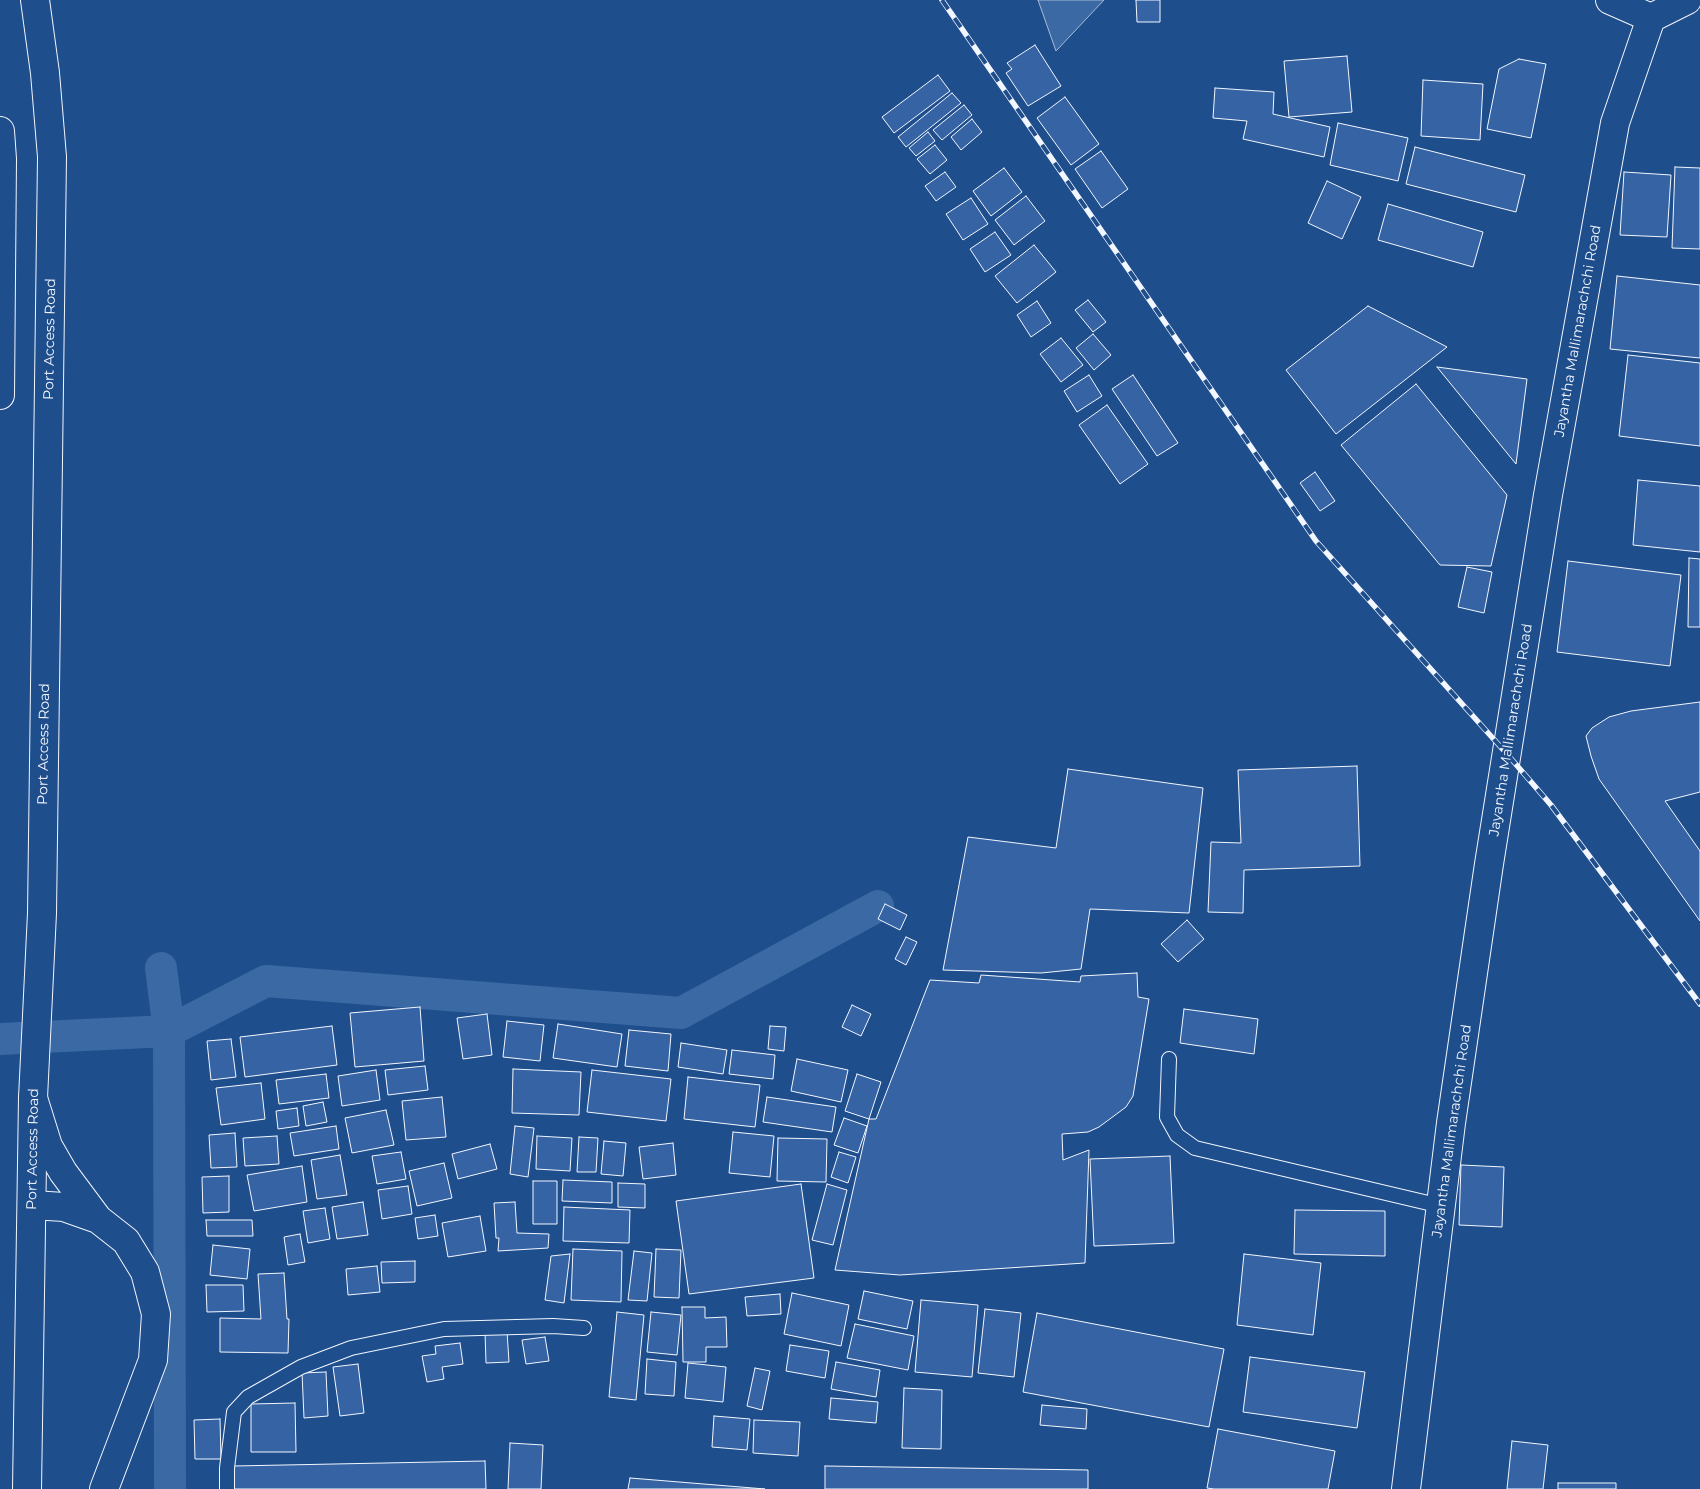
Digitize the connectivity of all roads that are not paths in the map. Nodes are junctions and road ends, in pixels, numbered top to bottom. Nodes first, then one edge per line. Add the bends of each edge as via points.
1 (35, 0) edge
2 (1610, 0) edge
3 (1687, 0) edge
4 (1652, 18) junction
5 (0, 130) edge
6 (0, 395) edge
7 (1169, 1059) dead end
8 (33, 1098) junction
9 (32, 1205) junction
10 (1441, 1206) junction
11 (98, 1219) junction
12 (584, 1328) dead end
13 (27, 1489) edge
14 (104, 1489) edge
15 (227, 1489) edge
16 (1406, 1489) edge

1 - 8 main road, Port Access Road via 52,157 42,913
2 - 4 main road
3 - 4 main road
4 - 10 main road, Jayantha Mallimarachchi Road via 1615,123 1548,495 1489,864
5 - 6 main road
7 - 10 lane via 1167,1117 1177,1135 1195,1148
8 - 9 main road, Port Access Road
8 - 11 main road via 48,1146
9 - 11 main road via 64,1207
9 - 13 main road, Port Access Road
10 - 16 main road, Jayantha Mallimarachchi Road
11 - 14 main road via 126,1241 145,1272 156,1314 153,1360
12 - 15 lane via 444,1329 351,1348 301,1367 248,1397 234,1412

